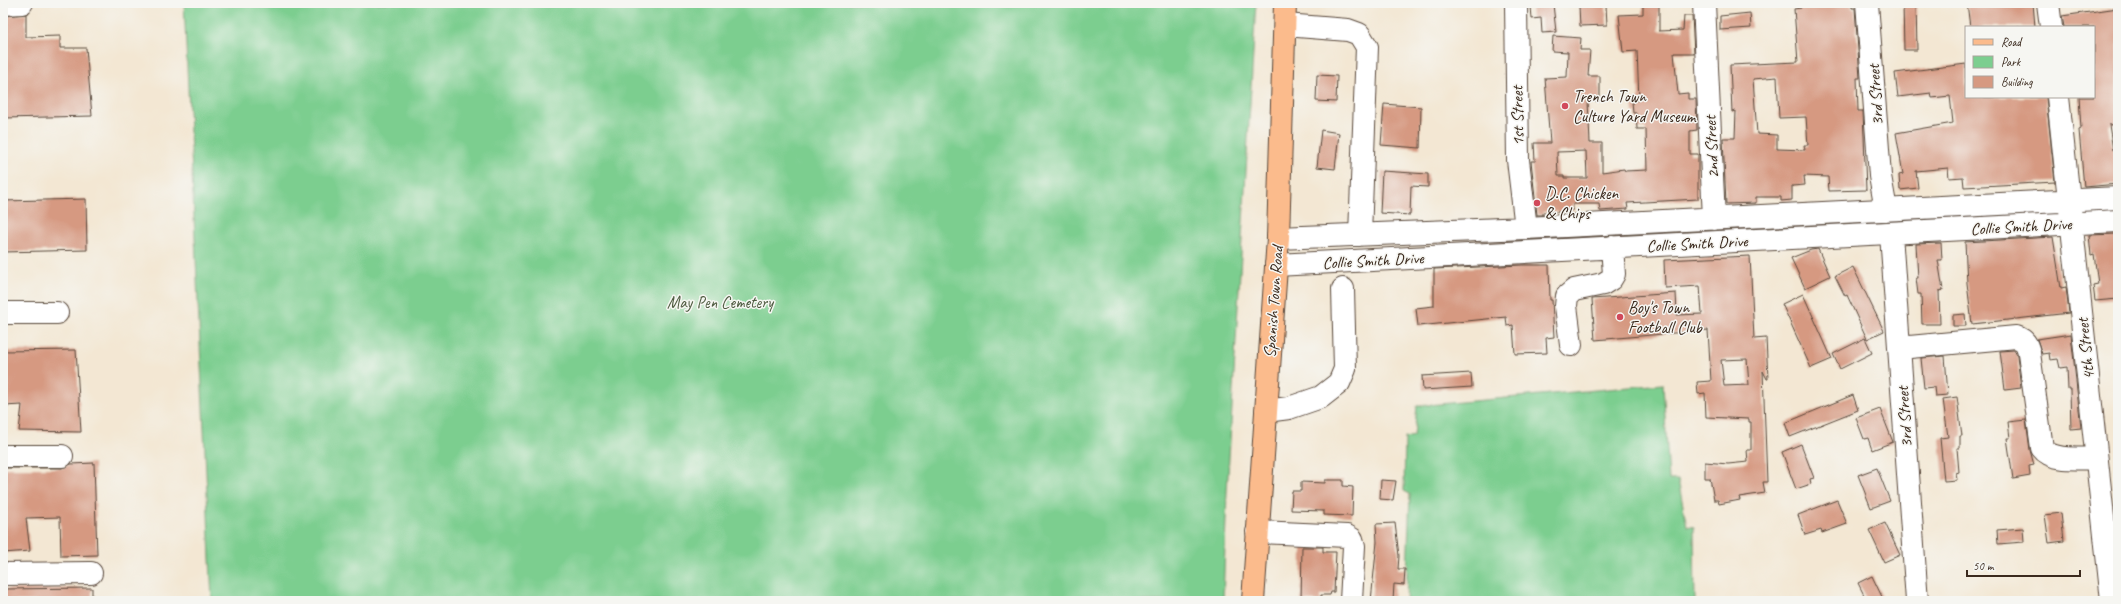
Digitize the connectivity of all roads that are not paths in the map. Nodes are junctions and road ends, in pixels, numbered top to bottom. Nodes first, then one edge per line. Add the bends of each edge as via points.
1 (22, 3) edge
2 (1285, 3) edge
3 (1516, 3) edge
4 (1704, 3) edge
5 (1867, 3) edge
6 (2048, 3) edge
7 (3, 4) edge
8 (1285, 25) junction
9 (2051, 26) edge
10 (2058, 98) edge
11 (2118, 198) edge
12 (2070, 201) junction
13 (1886, 210) junction
14 (1714, 219) junction
15 (2118, 221) edge
16 (2071, 223) junction
17 (1526, 228) junction
18 (1890, 234) junction
19 (1360, 235) junction
20 (1278, 238) junction
21 (1612, 248) junction
22 (1276, 265) junction
23 (1343, 289) dead end
24 (3, 313) edge
25 (57, 313) dead end
26 (1571, 345) dead end
27 (1899, 348) junction
28 (1266, 411) junction
29 (3, 456) edge
30 (62, 456) dead end
31 (2096, 458) junction
32 (1257, 532) junction
33 (91, 573) dead end
34 (3, 574) edge
35 (1253, 601) edge
36 (1351, 601) edge
37 (1918, 601) edge
38 (2112, 601) edge

1 - 7 street
2 - 8 main road, Spanish Town Road
3 - 17 street, 1st Street via 1518,160
4 - 14 street, 2nd Street
5 - 13 street, 3rd Street via 1880,169
6 - 9 street
8 - 19 street via 1348,30 1359,34 1367,48
8 - 20 main road, Spanish Town Road
10 - 12 street, 4th Street
11 - 12 street, Collie Smith Drive
12 - 13 street, Collie Smith Drive
12 - 16 street, 4th Street
13 - 14 street, Collie Smith Drive
14 - 17 street, Collie Smith Drive
15 - 16 street, Collie Smith Drive
16 - 18 street, Collie Smith Drive
16 - 31 street, 4th Street
17 - 19 street, Collie Smith Drive
18 - 21 street, Collie Smith Drive
18 - 27 street, 3rd Street
19 - 20 street, Collie Smith Drive
20 - 22 main road, Spanish Town Road
21 - 22 street, Collie Smith Drive
21 - 26 street via 1614,274 1611,279 1603,284 1574,290 1567,296
22 - 28 main road, Spanish Town Road
23 - 28 street via 1345,369 1339,383 1321,397 1289,408
24 - 25 street
27 - 31 street via 2022,338 2029,353 2042,448 2046,454 2053,456
27 - 37 street, 3rd Street
28 - 32 main road, Spanish Town Road
29 - 30 street
31 - 38 street, 4th Street
32 - 35 main road, Spanish Town Road
32 - 36 street via 1347,536 1354,546
33 - 34 street

